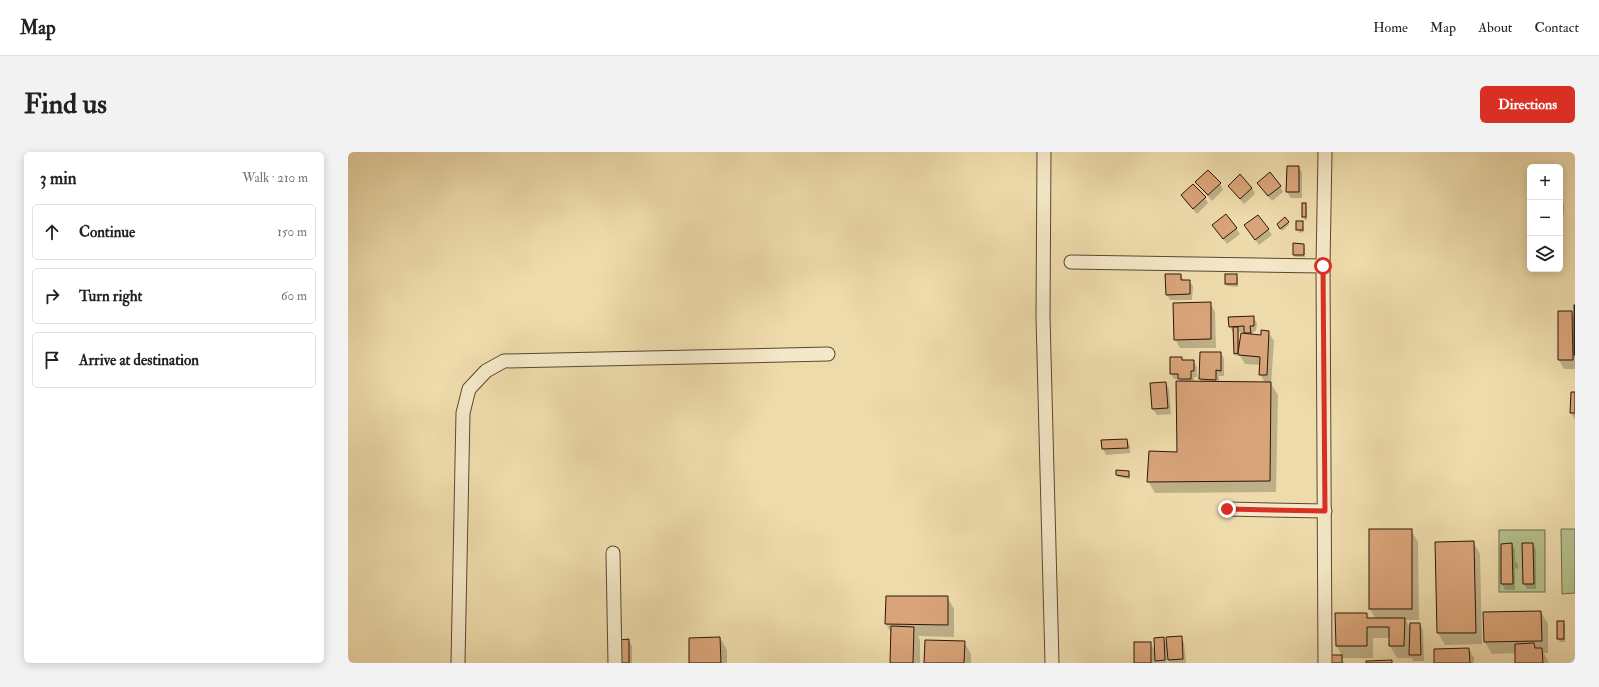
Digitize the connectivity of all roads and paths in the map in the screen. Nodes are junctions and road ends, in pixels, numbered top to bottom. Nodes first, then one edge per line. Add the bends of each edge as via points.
1 (1044, 152) edge
2 (1325, 152) edge
3 (1071, 262) dead end
4 (1323, 266) junction
5 (828, 354) dead end
6 (1227, 509) dead end
7 (1325, 511) junction
8 (613, 552) dead end
9 (458, 663) edge
10 (615, 663) edge
11 (1052, 663) edge
12 (1325, 663) edge

1 - 11 street via 1043,317
2 - 4 street
3 - 4 street
4 - 7 street
5 - 9 street via 504,361 486,371 469,389 463,414
6 - 7 street
7 - 12 street
8 - 10 street

